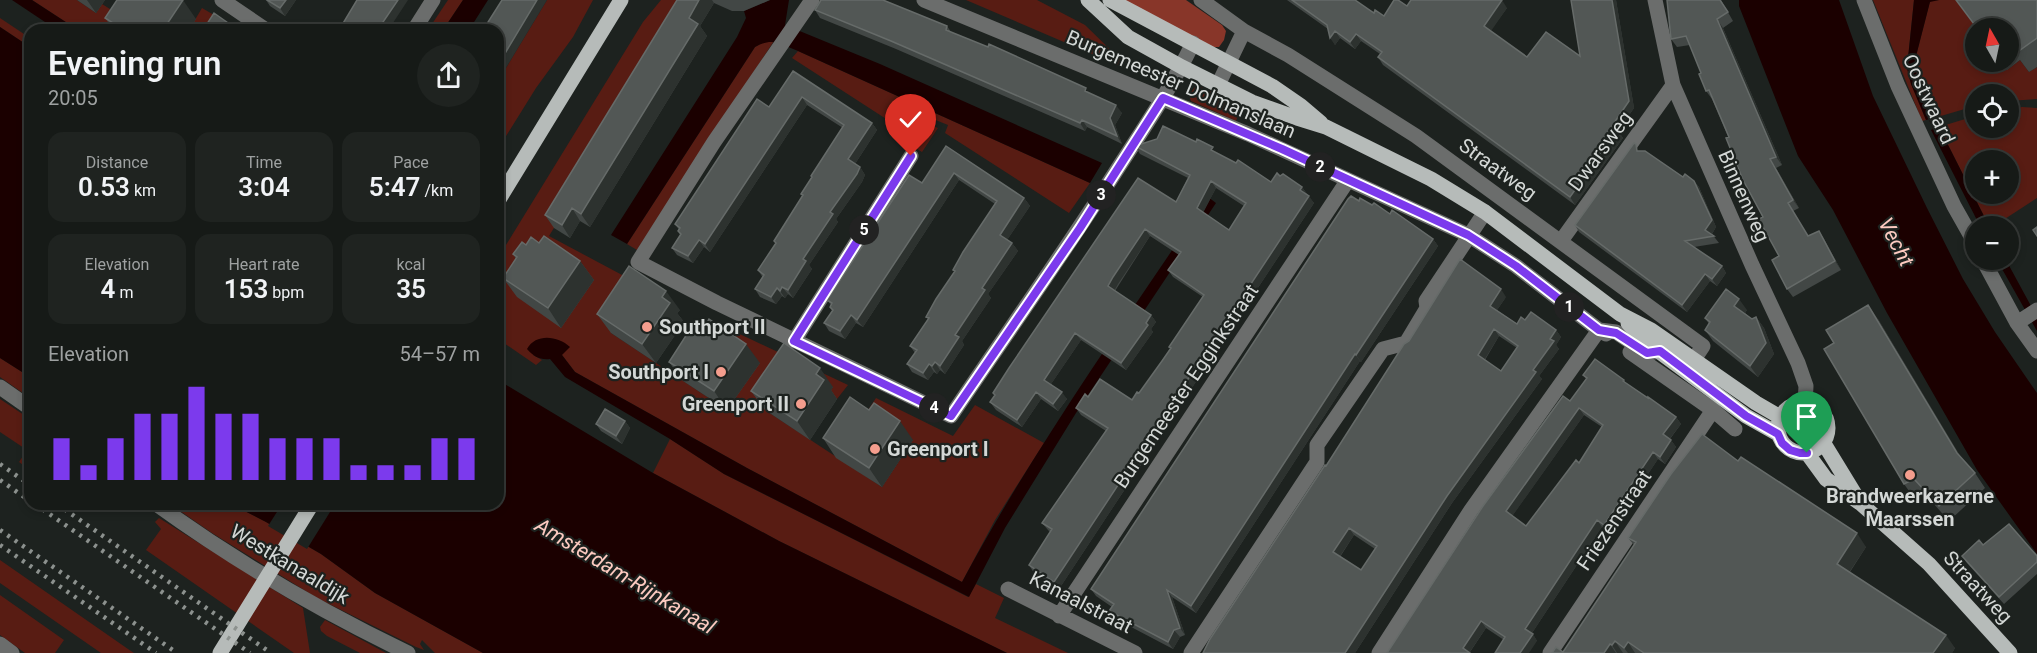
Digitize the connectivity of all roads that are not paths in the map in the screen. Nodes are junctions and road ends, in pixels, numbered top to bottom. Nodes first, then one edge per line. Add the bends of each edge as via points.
1 (433, 0) edge
2 (621, 0) edge
3 (812, 0) edge
4 (924, 0) edge
5 (1088, 0) edge
6 (1110, 0) edge
7 (1201, 0) edge
8 (1655, 0) edge
9 (1864, 0) edge
10 (225, 1) edge
11 (258, 24) edge
12 (418, 24) edge
13 (1244, 31) junction
14 (1193, 43) junction
15 (1228, 63) junction
16 (1182, 67) junction
17 (1218, 85) junction
18 (1673, 85) junction
19 (1163, 98) junction
20 (1326, 127) junction
21 (911, 156) dead end
22 (1348, 180) junction
23 (504, 191) edge
24 (1485, 212) junction
25 (1965, 226) edge
26 (1468, 235) junction
27 (1561, 241) junction
28 (1991, 270) edge
29 (1620, 314) junction
30 (2027, 316) edge
31 (1599, 330) junction
32 (794, 341) junction
33 (1660, 351) junction
34 (2037, 351) edge
35 (1693, 361) junction
36 (0, 387) edge
37 (24, 404) edge
38 (1805, 404) junction
39 (1713, 410) junction
40 (1780, 417) junction
41 (1735, 429) dead end
42 (1778, 434) junction
43 (1823, 442) junction
44 (1807, 453) junction
45 (1860, 503) junction
46 (165, 510) edge
47 (308, 510) edge
48 (1008, 589) dead end
49 (1059, 616) junction
50 (0, 644) edge
51 (12, 653) edge
52 (220, 653) edge
53 (408, 653) edge
54 (1135, 653) edge
55 (1191, 653) edge
56 (1379, 653) edge
57 (1550, 653) edge
58 (2010, 653) edge

1 - 12 street
2 - 23 main road
3 - 32 street via 714,142 638,262
4 - 19 street, Burgemeester Dolmanslaan
5 - 16 main road via 1128,37
6 - 14 main road
7 - 13 street, Straatweg
8 - 18 street, Binnenweg
9 - 25 street, Oostwaard via 1898,86
10 - 11 street
13 - 15 street
13 - 27 street, Straatweg via 1416,136
14 - 15 main road
14 - 16 street
15 - 17 street
15 - 20 main road via 1302,105
16 - 17 main road
16 - 19 street
17 - 20 main road via 1262,106
18 - 27 street, Dwarsweg
18 - 38 street, Binnenweg via 1798,363 1806,386
19 - 22 street, Burgemeester Dolmanslaan
19 - 32 street via 1080,228 951,416
20 - 24 main road via 1431,179
21 - 32 street
22 - 26 street, Burgemeester Dolmanslaan
22 - 49 street, Burgemeester Egginkstraat
24 - 26 street
24 - 29 main road
26 - 31 street, Burgemeester Dolmanslaan via 1516,266
26 - 55 street via 1426,300 1428,308 1406,343 1383,349 1317,445 1317,462
27 - 35 street, Straatweg via 1703,346
28 - 30 street
29 - 33 main road via 1642,339
29 - 35 main road via 1651,330
30 - 34 street
31 - 33 street via 1616,333 1647,353
31 - 39 street, Burgemeester Dolmanslaan
31 - 56 street via 1471,510
33 - 42 main road via 1746,416
35 - 40 main road
36 - 37 street
38 - 40 main road via 1795,405
38 - 43 main road via 1817,408 1825,418 1827,431
39 - 41 street
39 - 57 street, Friezenstraat
40 - 42 main road
42 - 44 main road via 1790,450
43 - 44 main road
43 - 45 main road, Straatweg
44 - 45 main road, Straatweg via 1827,478
45 - 58 main road, Straatweg via 1929,564
46 - 53 street, Westkanaaldijk via 309,602
47 - 52 main road
48 - 49 street, Kanaalstraat
49 - 54 street, Kanaalstraat
50 - 51 street

